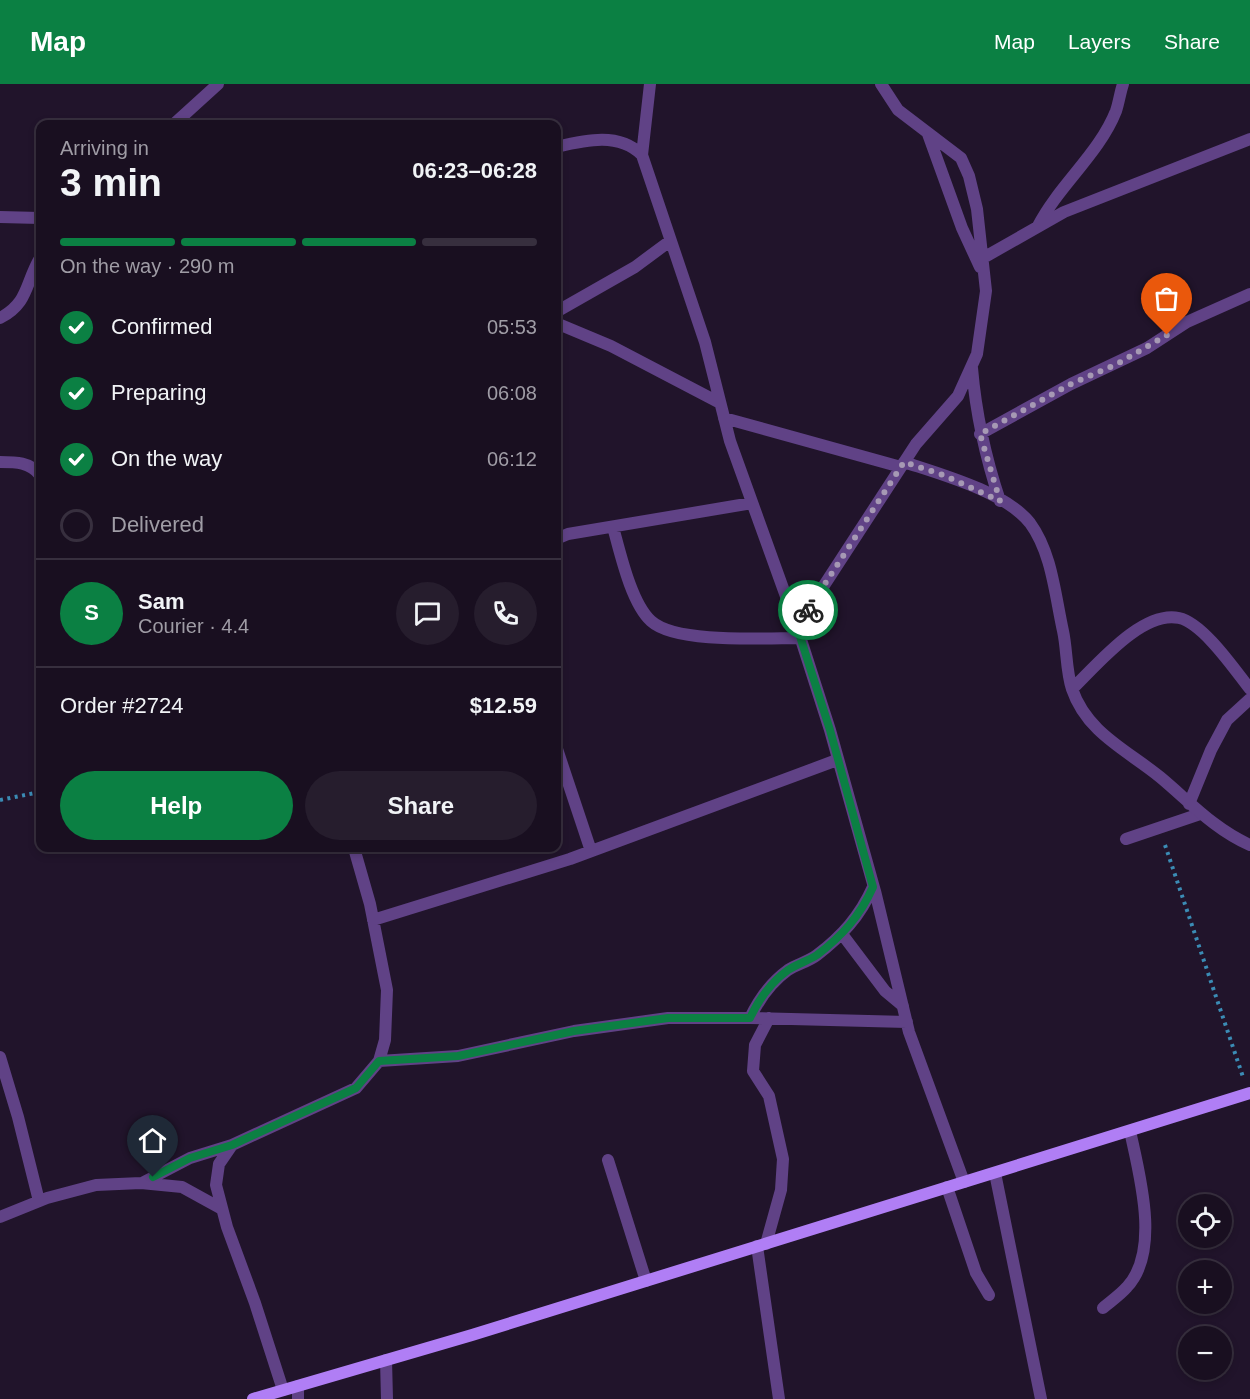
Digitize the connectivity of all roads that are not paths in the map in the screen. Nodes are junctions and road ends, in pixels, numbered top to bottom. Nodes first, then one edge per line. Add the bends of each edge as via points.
1 (218, 84) edge
2 (650, 84) edge
3 (881, 84) edge
4 (1123, 84) edge
5 (178, 120) edge
6 (928, 134) junction
7 (1250, 139) edge
8 (561, 146) edge
9 (642, 155) junction
10 (0, 218) edge
11 (36, 218) edge
12 (1038, 227) junction
13 (670, 241) junction
14 (983, 258) junction
15 (36, 264) edge
16 (985, 276) junction
17 (1250, 294) edge
18 (561, 309) edge
19 (0, 318) edge
20 (561, 325) edge
21 (971, 366) junction
22 (720, 403) junction
23 (724, 418) junction
24 (980, 434) junction
25 (0, 462) edge
26 (902, 465) junction
27 (36, 470) edge
28 (1000, 501) junction
29 (752, 503) junction
30 (613, 527) junction
31 (561, 538) edge
32 (799, 633) junction
33 (1072, 689) junction
34 (1250, 689) edge
35 (1250, 699) edge
36 (837, 760) junction
37 (561, 761) edge
38 (1189, 804) junction
39 (1200, 814) junction
40 (1126, 839) dead end
41 (1250, 845) edge
42 (591, 851) junction
43 (355, 852) edge
44 (873, 887) junction
45 (373, 920) junction
46 (842, 934) junction
47 (903, 1006) junction
48 (750, 1018) junction
49 (769, 1018) junction
50 (907, 1022) junction
51 (0, 1057) edge
52 (379, 1061) junction
53 (1249, 1094) edge
54 (1130, 1131) junction
55 (232, 1145) junction
56 (608, 1160) dead end
57 (995, 1173) junction
58 (964, 1182) junction
59 (141, 1184) junction
60 (947, 1187) junction
61 (39, 1201) junction
62 (222, 1209) junction
63 (0, 1217) edge
64 (761, 1245) junction
65 (646, 1281) junction
66 (989, 1295) dead end
67 (1103, 1308) dead end
68 (386, 1360) junction
69 (298, 1386) junction
70 (283, 1390) junction
71 (253, 1399) edge
72 (298, 1399) edge
73 (387, 1399) edge
74 (779, 1399) edge
75 (1041, 1399) edge

1 - 5 street
2 - 9 street
3 - 6 street via 898,110
4 - 12 street via 1115,112 1093,149 1050,202
6 - 14 street via 961,158 969,176
6 - 16 street via 962,228
7 - 12 street via 1120,188
8 - 9 street via 615,140 631,144
9 - 13 street
10 - 11 street
12 - 14 street
13 - 18 street via 635,267
13 - 22 street via 705,342
14 - 16 street
15 - 19 street via 18,307
16 - 21 street via 977,354
17 - 24 street via 1187,322 1147,348
20 - 22 street via 611,346
21 - 24 street
21 - 26 street via 958,396
22 - 23 street
23 - 26 street
23 - 29 street
24 - 28 street
25 - 27 street via 18,462
26 - 28 street via 943,475
26 - 32 street
28 - 33 street via 1029,523 1047,558
29 - 30 street
29 - 32 street
30 - 31 street
30 - 32 street via 630,586 650,621 673,633 714,637
32 - 36 street
33 - 34 street via 1138,628 1161,618 1181,618 1200,631
33 - 38 street via 1103,736 1160,777
35 - 38 street via 1227,720
36 - 42 street
36 - 44 street
37 - 42 street
38 - 39 street
39 - 40 street
39 - 41 street via 1233,838
42 - 45 street
43 - 45 street
44 - 46 street via 864,907
44 - 47 street
45 - 52 street via 387,990 385,1040
46 - 47 street via 885,991
46 - 48 street via 815,957 771,984
47 - 50 street
48 - 49 street
48 - 52 street via 668,1018 574,1031 458,1056
49 - 50 street
49 - 64 street via 755,1045 753,1071 769,1096 783,1159 781,1190
50 - 58 street
51 - 61 street
52 - 55 street via 356,1088
53 - 54 street
54 - 57 street
54 - 67 street via 1144,1197 1145,1238 1138,1269 1129,1286
55 - 59 street via 190,1158
55 - 62 street via 219,1164 216,1185
56 - 65 street
57 - 58 street
57 - 75 street
58 - 60 street
59 - 61 street via 96,1185
59 - 62 street via 182,1187
60 - 64 street
60 - 66 street via 976,1273
61 - 63 street
62 - 70 street
64 - 65 street
64 - 74 street
65 - 68 street
68 - 69 street
68 - 73 street
69 - 70 street
69 - 72 street
70 - 71 street

